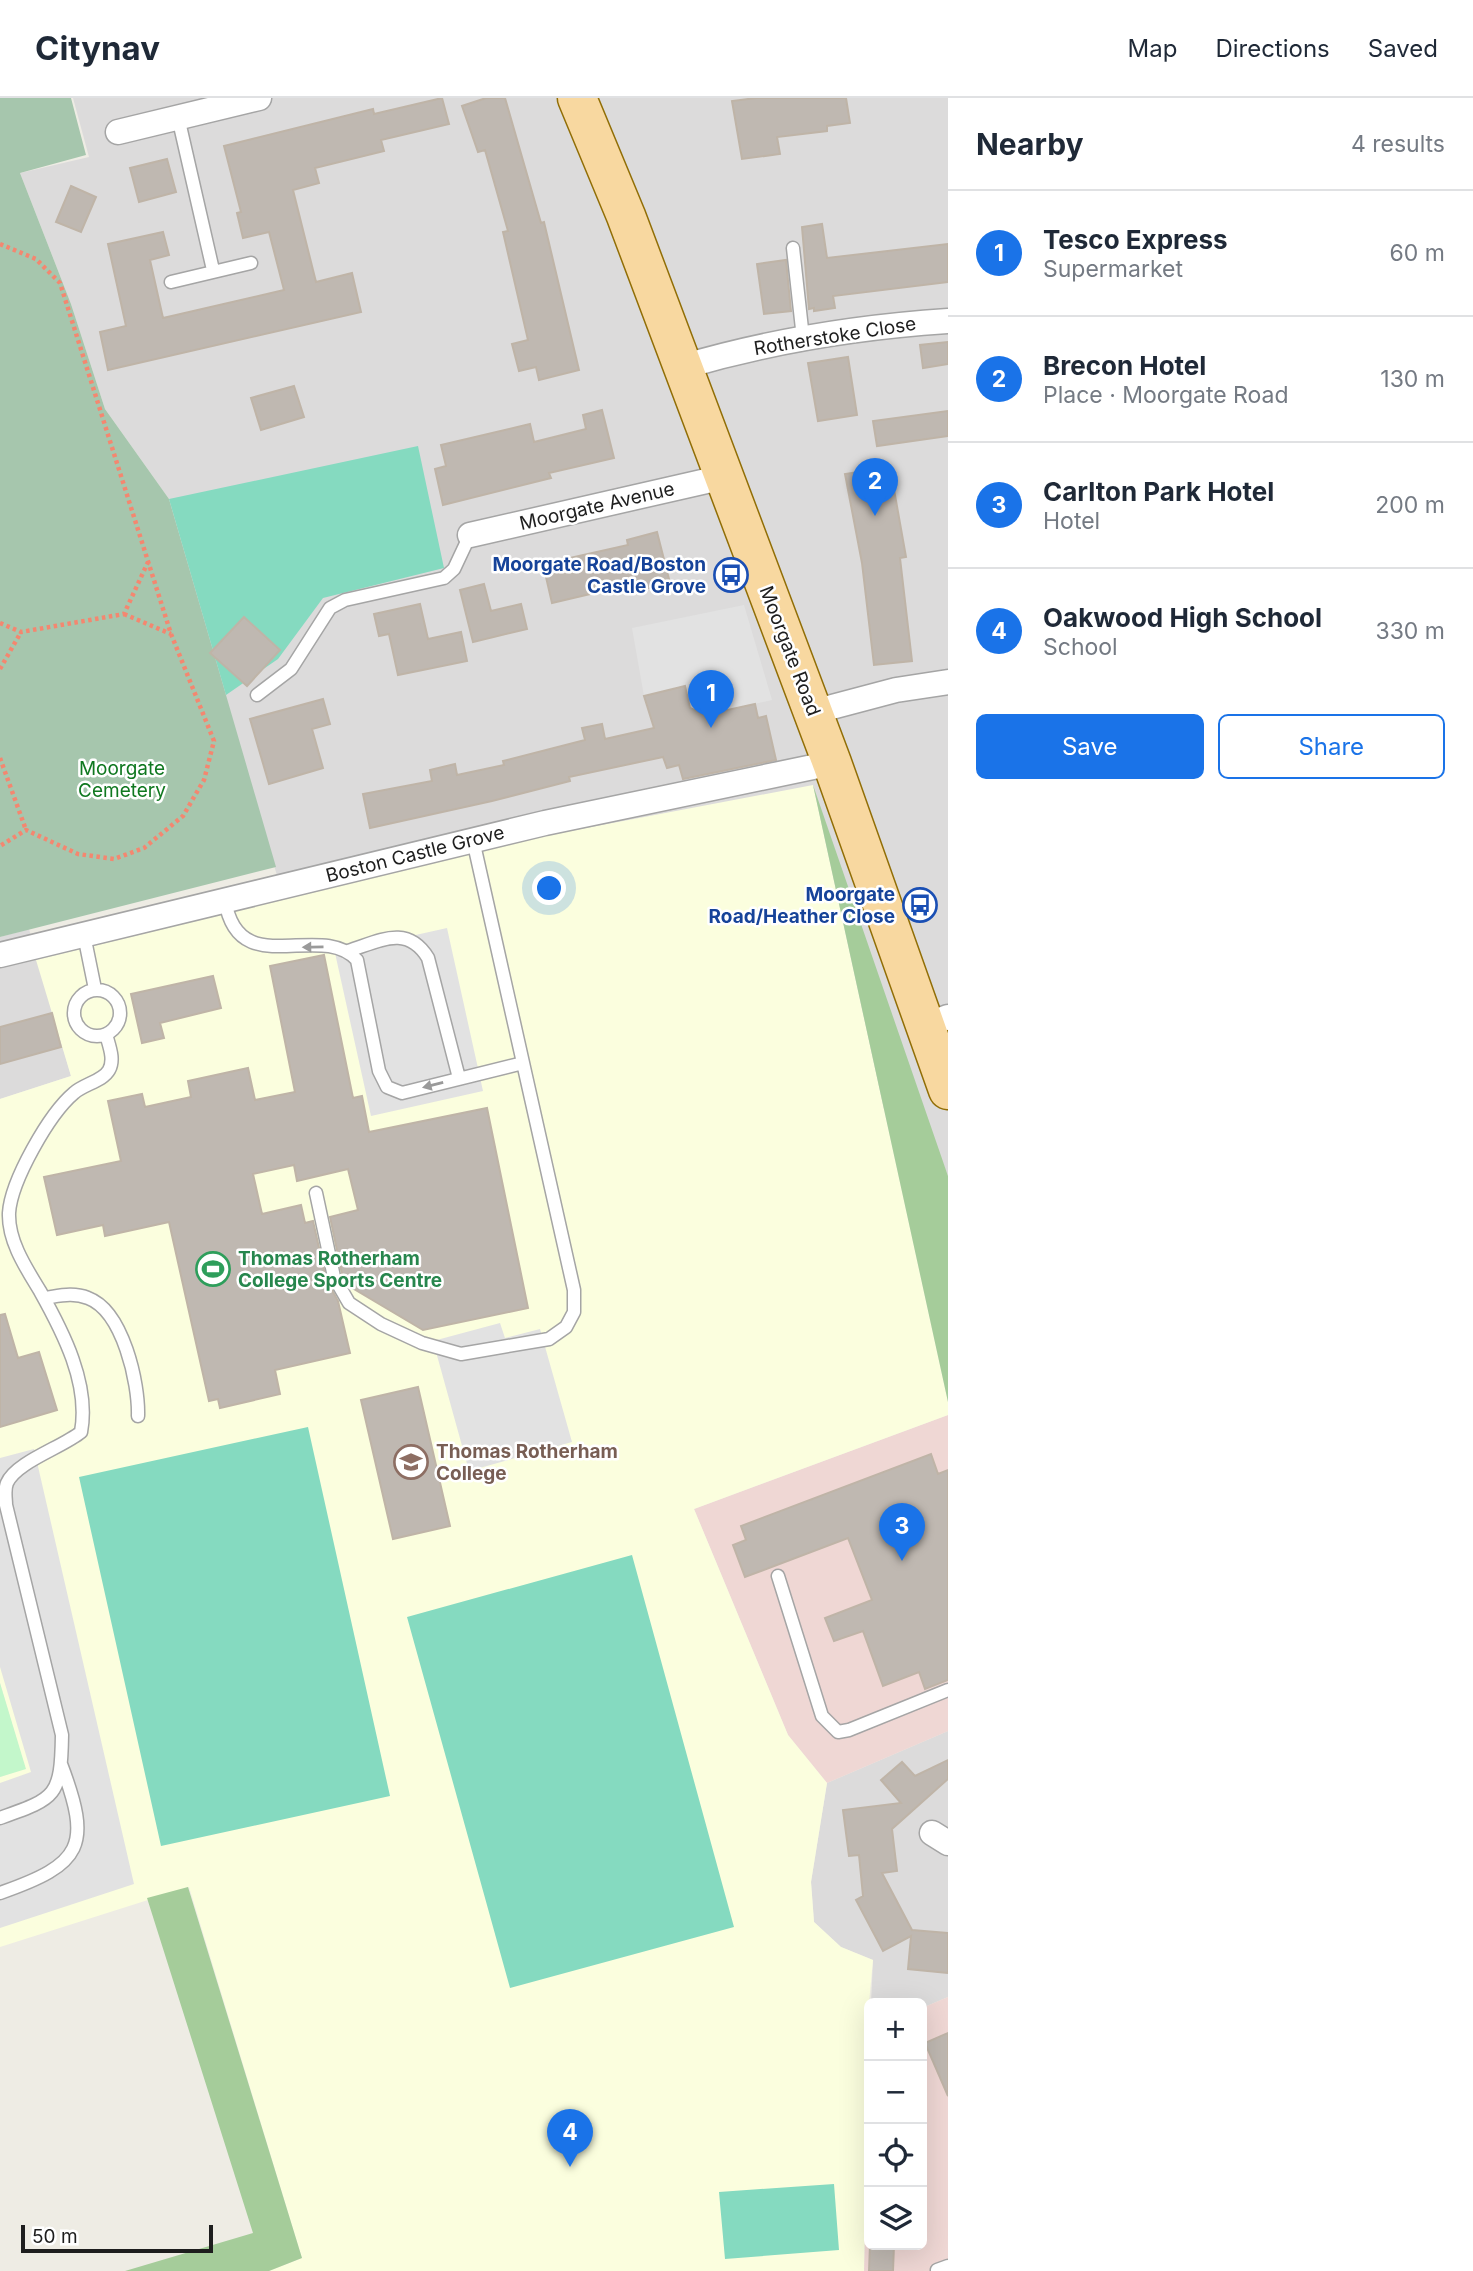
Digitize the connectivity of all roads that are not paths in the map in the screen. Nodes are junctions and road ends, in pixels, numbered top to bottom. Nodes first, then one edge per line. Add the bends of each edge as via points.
1 (259, 98) edge
2 (577, 98) edge
3 (178, 117) junction
4 (118, 132) dead end
5 (793, 248) dead end
6 (251, 263) dead end
7 (213, 270) junction
8 (171, 282) dead end
9 (948, 321) edge
10 (803, 338) junction
11 (682, 367) junction
12 (724, 477) junction
13 (470, 535) joint
14 (948, 682) edge
15 (257, 695) dead end
16 (813, 712) junction
17 (832, 763) junction
18 (474, 840) junction
19 (225, 900) junction
20 (84, 935) junction
21 (348, 951) junction
22 (0, 955) edge
23 (95, 989) junction
24 (936, 1021) edge
25 (106, 1034) junction
26 (523, 1063) junction
27 (460, 1078) junction
28 (948, 1090) edge
29 (316, 1193) dead end
30 (44, 1298) junction
31 (138, 1416) dead end
32 (778, 1576) dead end
33 (948, 1690) edge
34 (61, 1764) junction
35 (0, 1818) edge
36 (0, 1893) edge

1 - 3 street
2 - 11 main road, Moorgate Road
3 - 4 street
3 - 7 lane
5 - 10 lane
6 - 7 lane
7 - 8 lane
9 - 10 street, Rotherstoke Close
10 - 11 street, Rotherstoke Close
11 - 12 main road, Moorgate Road
12 - 13 street, Moorgate Avenue
12 - 16 main road, Moorgate Road
13 - 15 lane via 454,569 444,578 345,600 330,608 291,669
14 - 16 street
16 - 17 main road, Moorgate Road
17 - 18 street, Boston Castle Grove
17 - 24 main road, Moorgate Road
18 - 19 street, Boston Castle Grove
18 - 26 lane
19 - 20 street, Boston Castle Grove
21 -> 19 lane via 330,946 270,948 237,933 228,921
20 - 22 street, Boston Castle Grove
20 - 23 lane
21 - 27 lane via 396,938 419,943 428,958
27 -> 21 lane via 402,1093 387,1087 379,1071 357,960
23 - 25 lane via 115,997 121,1010 117,1025
23 - 25 lane via 80,996 74,1019 83,1032
24 - 28 main road, Moorgate Road
25 - 30 lane via 110,1068 104,1077 72,1095 13,1188 10,1232
26 - 27 lane
26 - 29 lane via 574,1290 573,1312 566,1327 549,1339 461,1354 381,1324 349,1303 334,1277
30 - 31 lane via 72,1294 101,1306 132,1364
30 - 34 lane via 77,1374 85,1411 82,1432 25,1465 5,1486 62,1735
32 - 33 lane via 822,1716 838,1732
34 - 35 lane via 55,1792 43,1803
34 - 36 lane via 77,1806 78,1838 66,1861 37,1880

